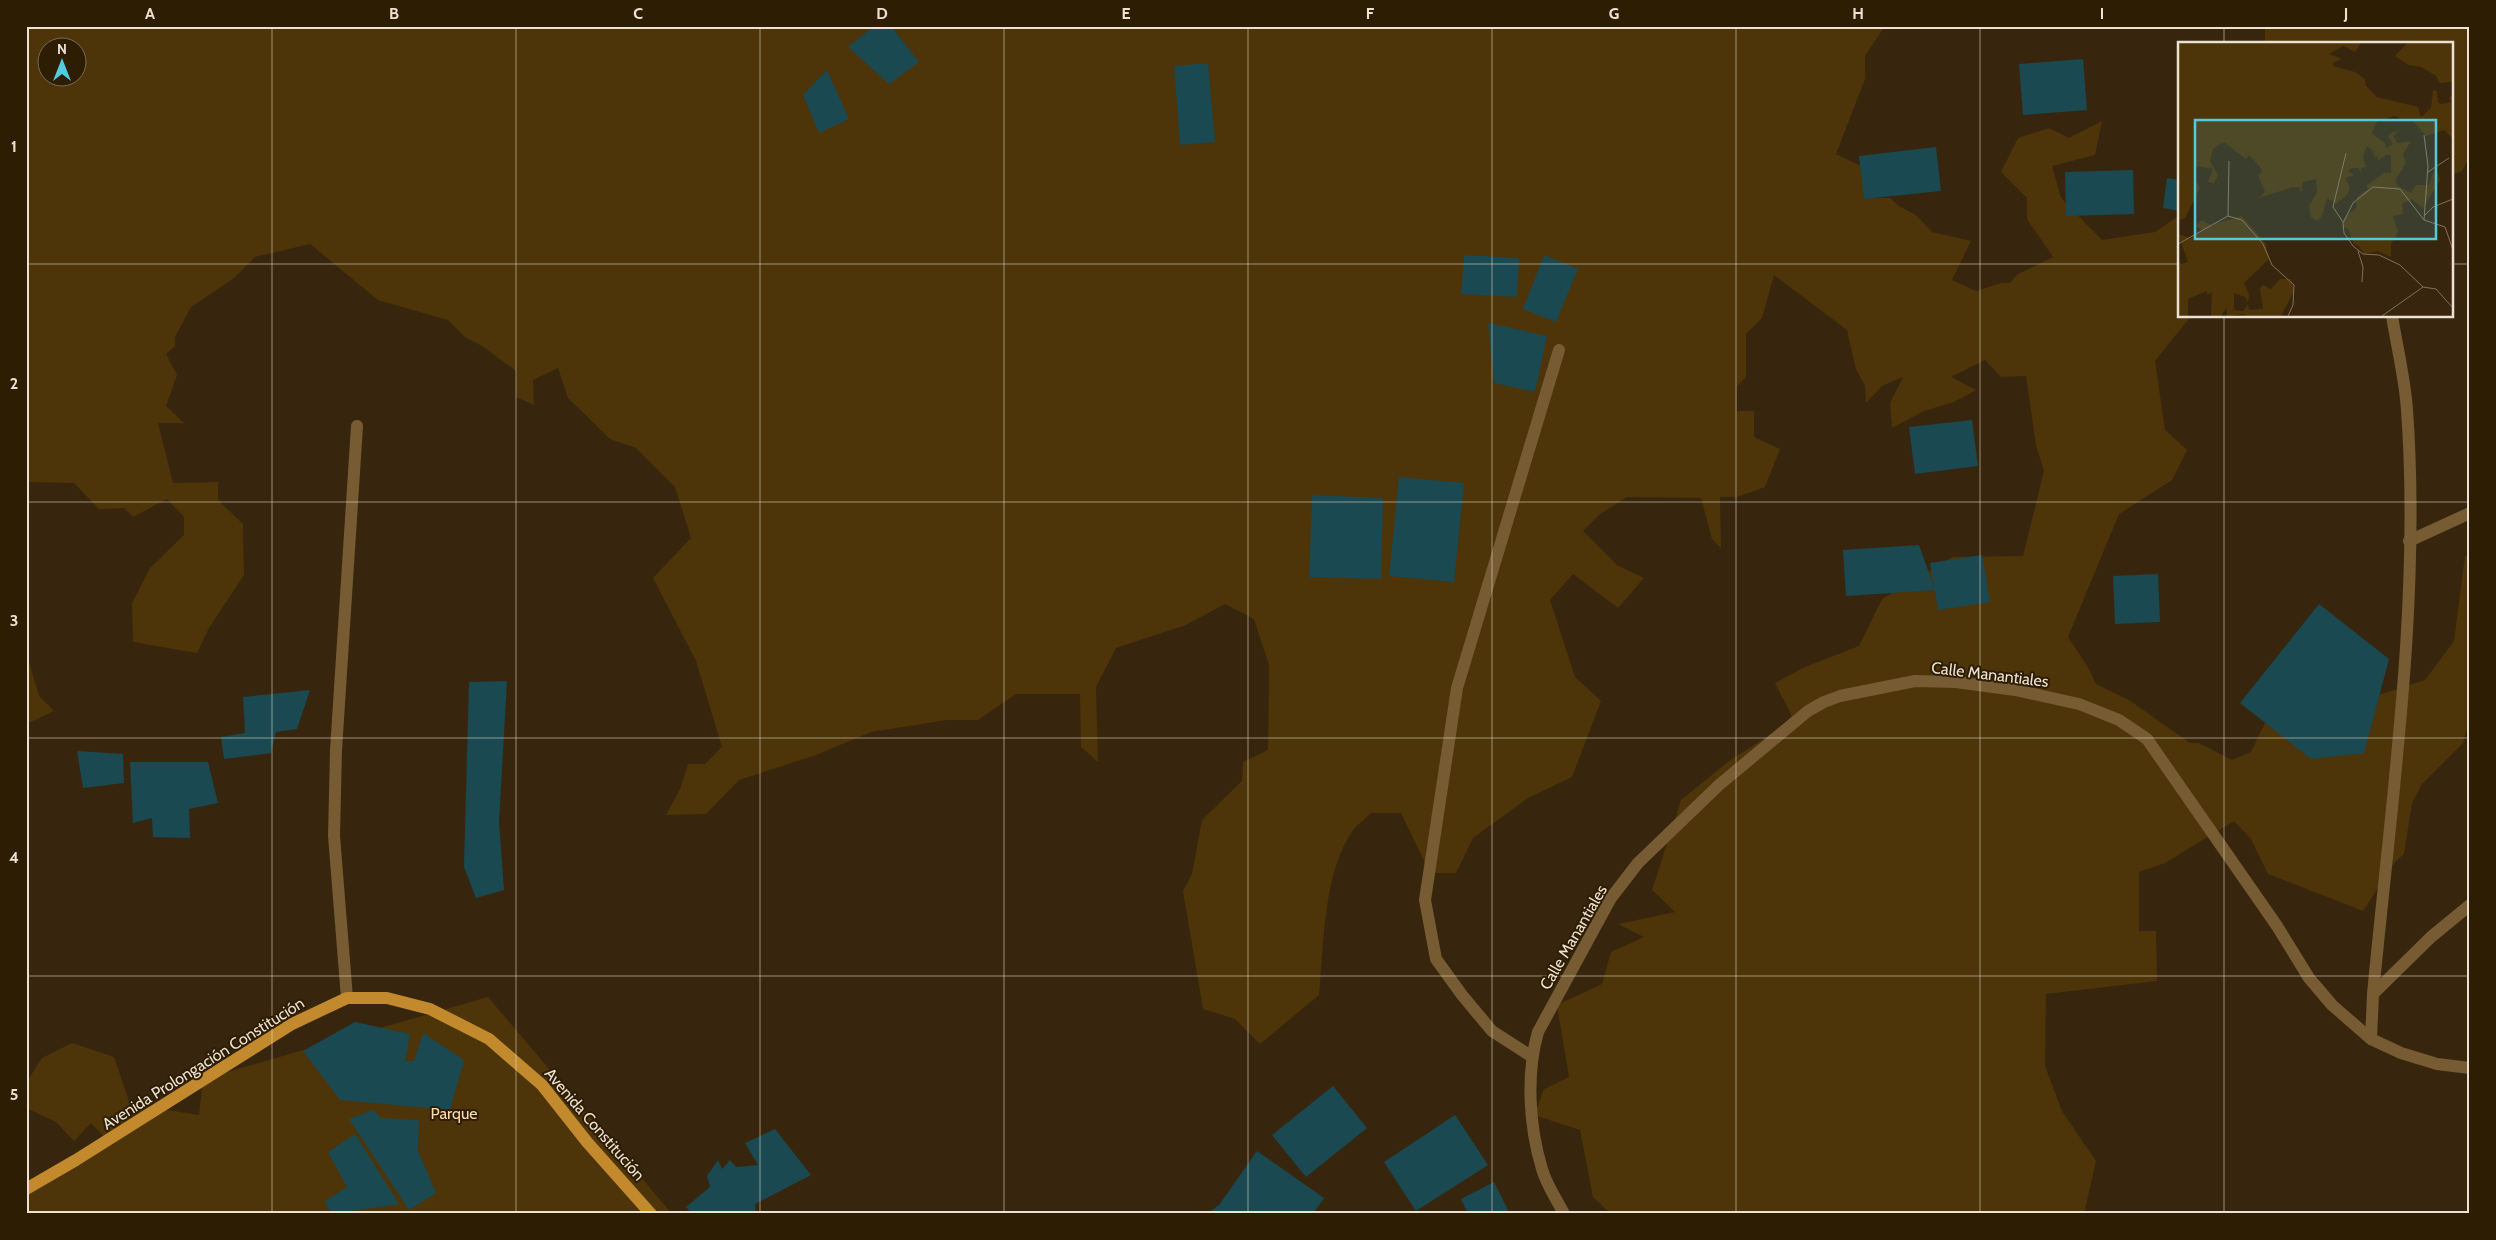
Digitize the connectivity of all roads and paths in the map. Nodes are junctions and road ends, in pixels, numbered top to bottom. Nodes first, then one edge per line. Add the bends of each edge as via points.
1 (2392, 318) edge
2 (1559, 350) dead end
3 (358, 426) dead end
4 (2470, 513) edge
5 (2409, 541) junction
6 (2470, 905) edge
7 (2373, 994) junction
8 (347, 998) junction
9 (489, 1039) joint
10 (2371, 1039) junction
11 (1531, 1056) junction
12 (2470, 1068) edge
13 (26, 1189) edge
14 (651, 1214) edge
15 (1564, 1214) edge

1 - 5 street via 2407,407 2411,484
2 - 11 street via 1457,688 1425,900 1436,959 1492,1030
3 - 8 street via 336,740 334,836
4 - 5 street
5 - 7 street via 2406,641
6 - 7 street via 2430,937
7 - 10 street
8 - 9 main road, Avenida Prolongación Constitución via 403,1001 430,1009
8 - 13 main road, Avenida Prolongación Constitución via 292,1024
9 - 14 main road, Avenida Constitución via 542,1085
10 - 11 street, Calle Manantiales via 2332,1005 2309,978 2277,926 2147,739 2119,720 2079,704 2015,690 1956,682 1915,681 1840,696 1808,711 1719,785 1638,863 1611,898 1538,1032
10 - 12 street, Calle Manantiales via 2437,1064
11 - 15 street, Calle Manantiales via 1533,1126 1542,1170

